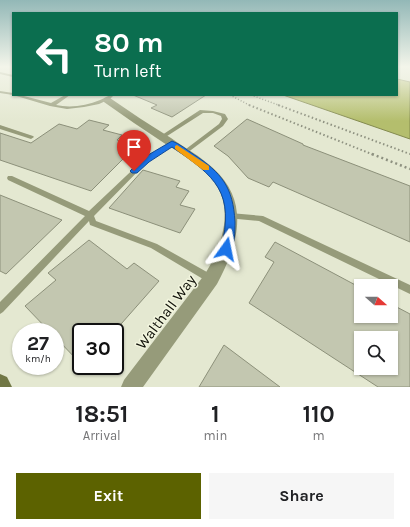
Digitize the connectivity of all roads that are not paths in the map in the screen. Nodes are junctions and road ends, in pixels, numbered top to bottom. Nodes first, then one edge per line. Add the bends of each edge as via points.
1 (0, 92) edge
2 (12, 95) edge
3 (18, 96) edge
4 (66, 96) edge
5 (106, 97) edge
6 (52, 105) junction
7 (0, 127) edge
8 (30, 137) dead end
9 (167, 141) junction
10 (185, 152) junction
11 (10, 178) dead end
12 (90, 215) junction
13 (230, 216) junction
14 (212, 279) junction
15 (410, 290) edge
16 (0, 309) edge
17 (0, 384) edge
18 (2, 387) edge
19 (131, 387) edge

1 - 2 lane
3 - 6 lane
4 - 6 lane
5 - 6 lane via 66,109
5 - 9 street, Walthall Way
7 - 8 lane
9 - 10 street, Walthall Way
9 - 10 lane via 202,111 223,115 225,119 221,125
9 - 12 lane
10 - 13 street, Walthall Way via 215,175 227,193
11 - 12 lane
12 - 14 lane via 93,223 154,246
12 - 16 lane
13 - 14 street, Walthall Way via 226,249
13 - 15 lane via 260,218
14 - 19 street, Walthall Way
17 - 18 street

